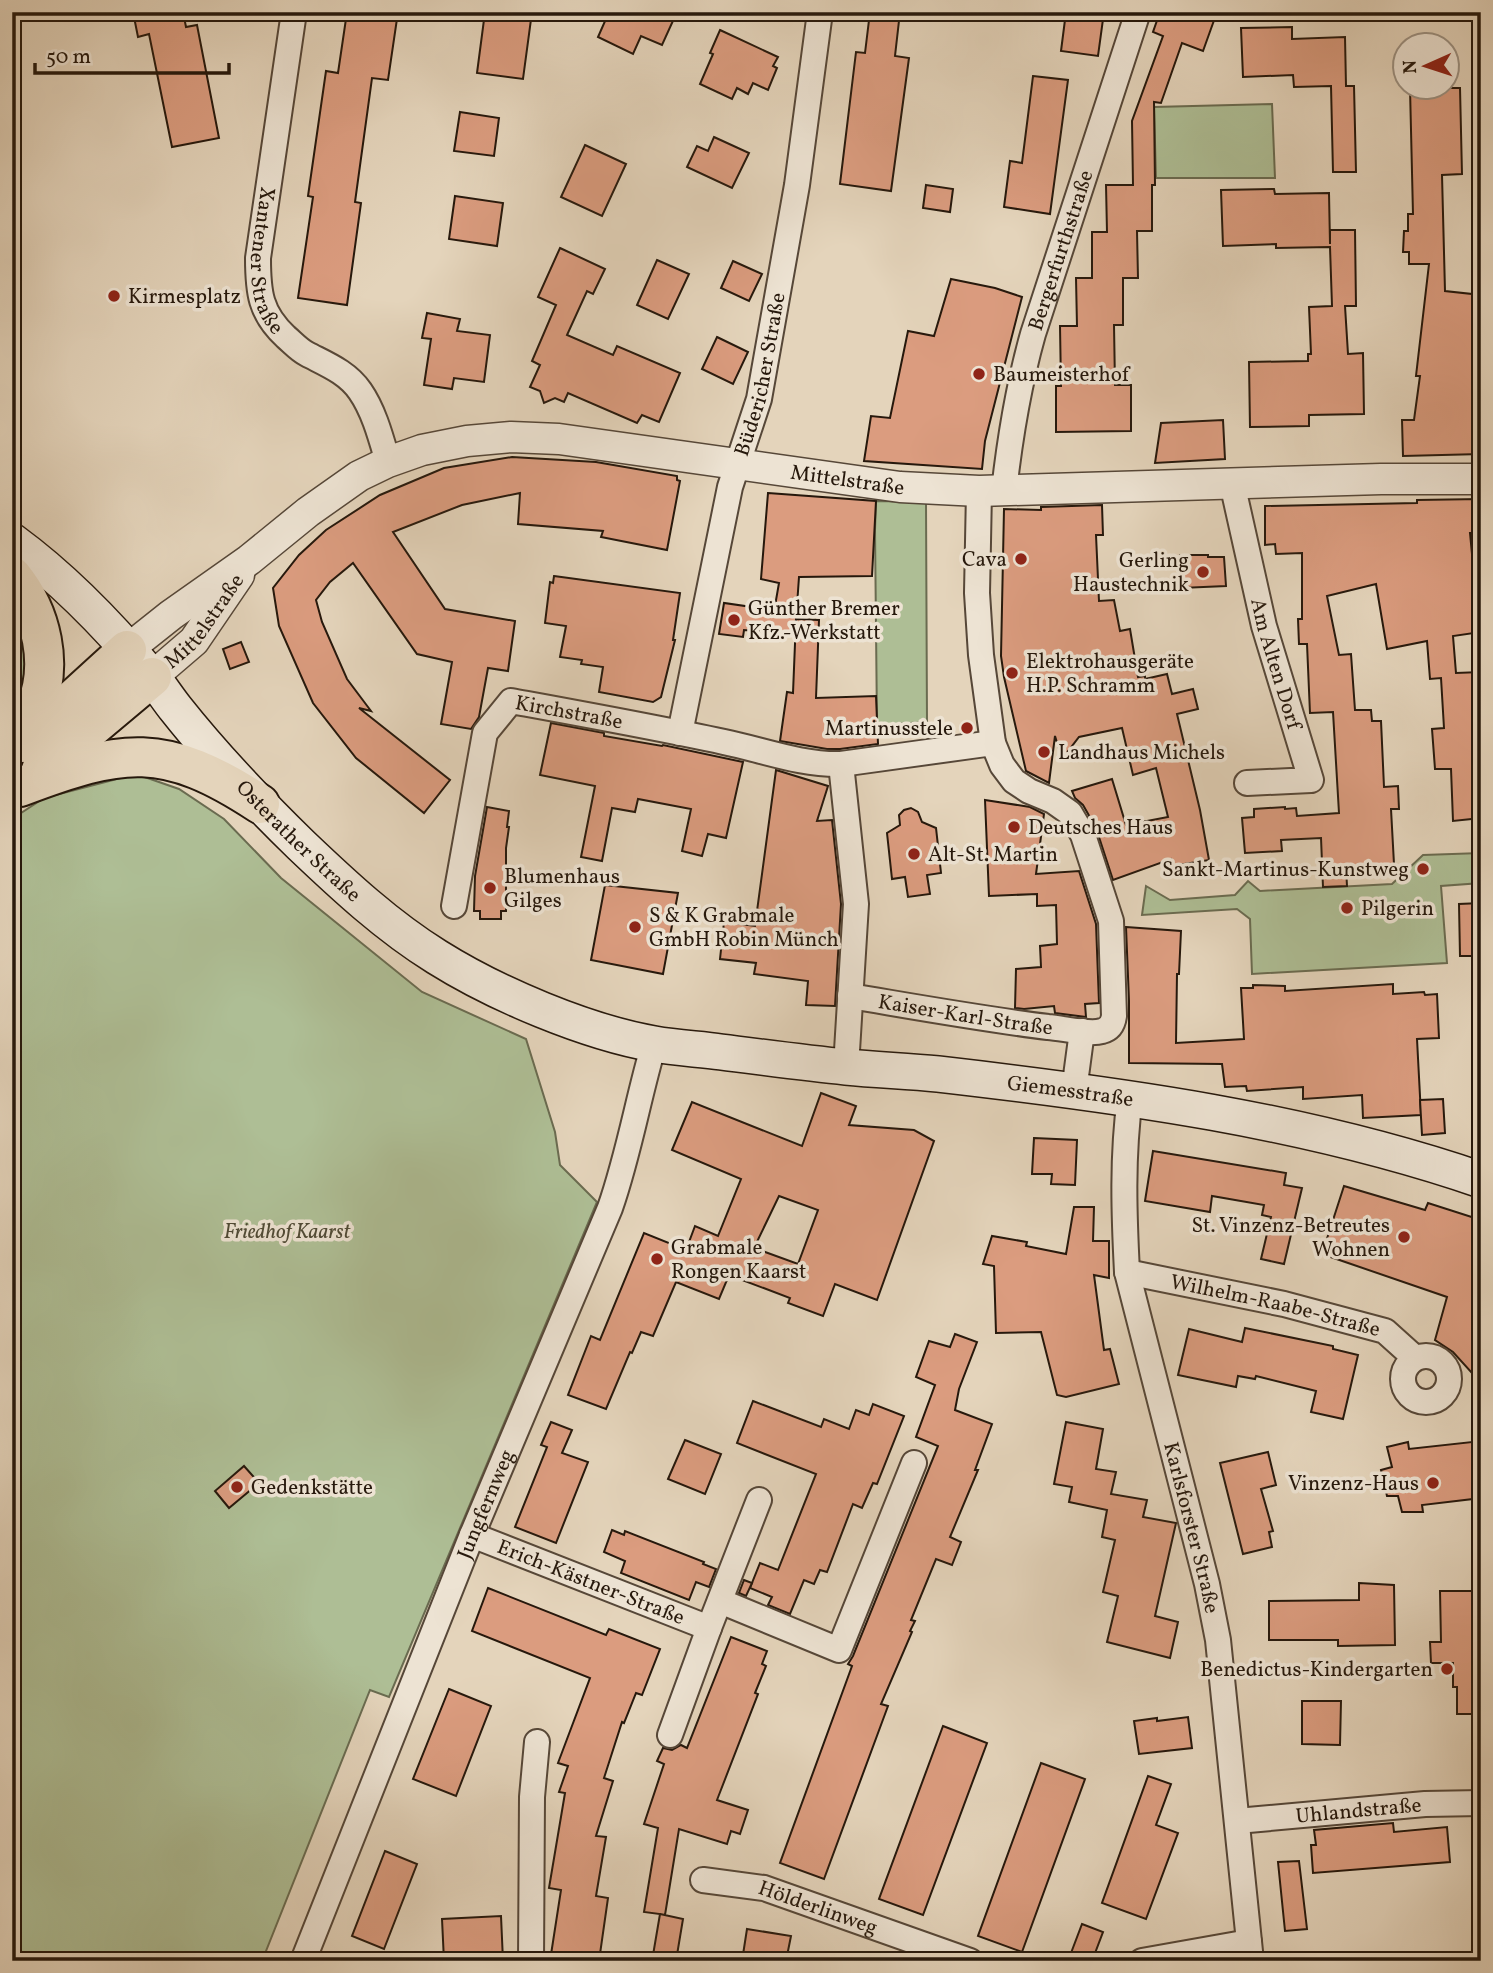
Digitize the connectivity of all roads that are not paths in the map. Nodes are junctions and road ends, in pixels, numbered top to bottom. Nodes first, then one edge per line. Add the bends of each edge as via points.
1 (294, 12) edge
2 (820, 12) edge
3 (1138, 12) edge
4 (388, 461) junction
5 (737, 464) junction
6 (1481, 479) edge
7 (1232, 483) junction
8 (991, 491) junction
9 (12, 541) edge
10 (12, 576) edge
11 (140, 664) junction
12 (680, 733) junction
13 (993, 743) junction
14 (12, 747) edge
15 (841, 764) junction
16 (15, 779) edge
17 (1247, 783) dead end
18 (260, 804) junction
19 (454, 906) dead end
20 (850, 996) junction
21 (1082, 1031) junction
22 (654, 1044) junction
23 (846, 1067) junction
24 (1074, 1091) junction
25 (1130, 1098) junction
26 (1481, 1180) edge
27 (1128, 1272) junction
28 (1415, 1358) dead end
29 (914, 1463) dead end
30 (759, 1500) dead end
31 (472, 1535) junction
32 (720, 1601) junction
33 (709, 1628) junction
34 (670, 1735) dead end
35 (537, 1742) dead end
36 (1481, 1803) edge
37 (1237, 1821) junction
38 (703, 1880) dead end
39 (1250, 1951) edge
40 (303, 1961) edge
41 (531, 1961) edge
42 (970, 1961) edge
43 (1142, 1961) edge

1 - 4 street, Xantener Straße via 258,258 262,305 274,326 302,351 339,370 360,390
2 - 5 street, Büdericher Straße via 797,185 759,399
3 - 8 street, Bergerfurthstraße via 1032,334 1010,433
4 - 5 street, Mittelstraße via 467,441 510,437 559,439
4 - 11 street, Mittelstraße via 337,489 171,615
5 - 8 street, Mittelstraße via 900,486
5 - 12 street, Büdericher Straße
6 - 7 street, Mittelstraße
7 - 8 street, Mittelstraße
7 - 17 street, Am Alten Dorf via 1264,626 1311,780
8 - 13 street, Kaiser-Karl-Straße via 977,593
9 - 11 main road, Osterather Straße via 70,590
10 - 14 highway via 38,621 44,651 35,710
11 - 16 highway
11 - 18 main road, Osterather Straße
12 - 15 street, Kirchstraße via 806,762
12 - 19 street, Kirchstraße via 511,701 485,733
13 - 15 street, Kirchstraße
13 - 21 street, Kaiser-Karl-Straße via 1014,781 1070,813 1083,835 1108,908 1114,1016 1106,1030
15 - 20 street via 856,904
16 - 18 highway via 144,756 203,771
18 - 22 main road, Osterather Straße via 329,872 435,957 541,1009
20 - 21 street, Kaiser-Karl-Straße
20 - 23 street
21 - 24 street, Kaiser-Karl-Straße
22 - 23 main road, Giemesstraße
22 - 31 street, Jungfernweg via 610,1208
23 - 24 main road, Giemesstraße
24 - 25 main road, Giemesstraße
25 - 26 main road, Giemesstraße via 1350,1141
25 - 27 street, Karlsforster Straße via 1125,1135
27 - 28 street, Wilhelm-Raabe-Straße via 1284,1304 1385,1331
27 - 37 street, Karlsforster Straße via 1218,1640
29 - 32 street via 839,1650
30 - 32 street, Erich-Kästner-Straße
31 - 33 street, Erich-Kästner-Straße
31 - 40 street, Jungfernweg
32 - 33 street, Erich-Kästner-Straße
33 - 34 street, Erich-Kästner-Straße
35 - 41 street
36 - 37 street, Uhlandstraße
37 - 39 street, Karlsforster Straße
38 - 42 street, Hölderlinweg via 764,1888
39 - 43 street

